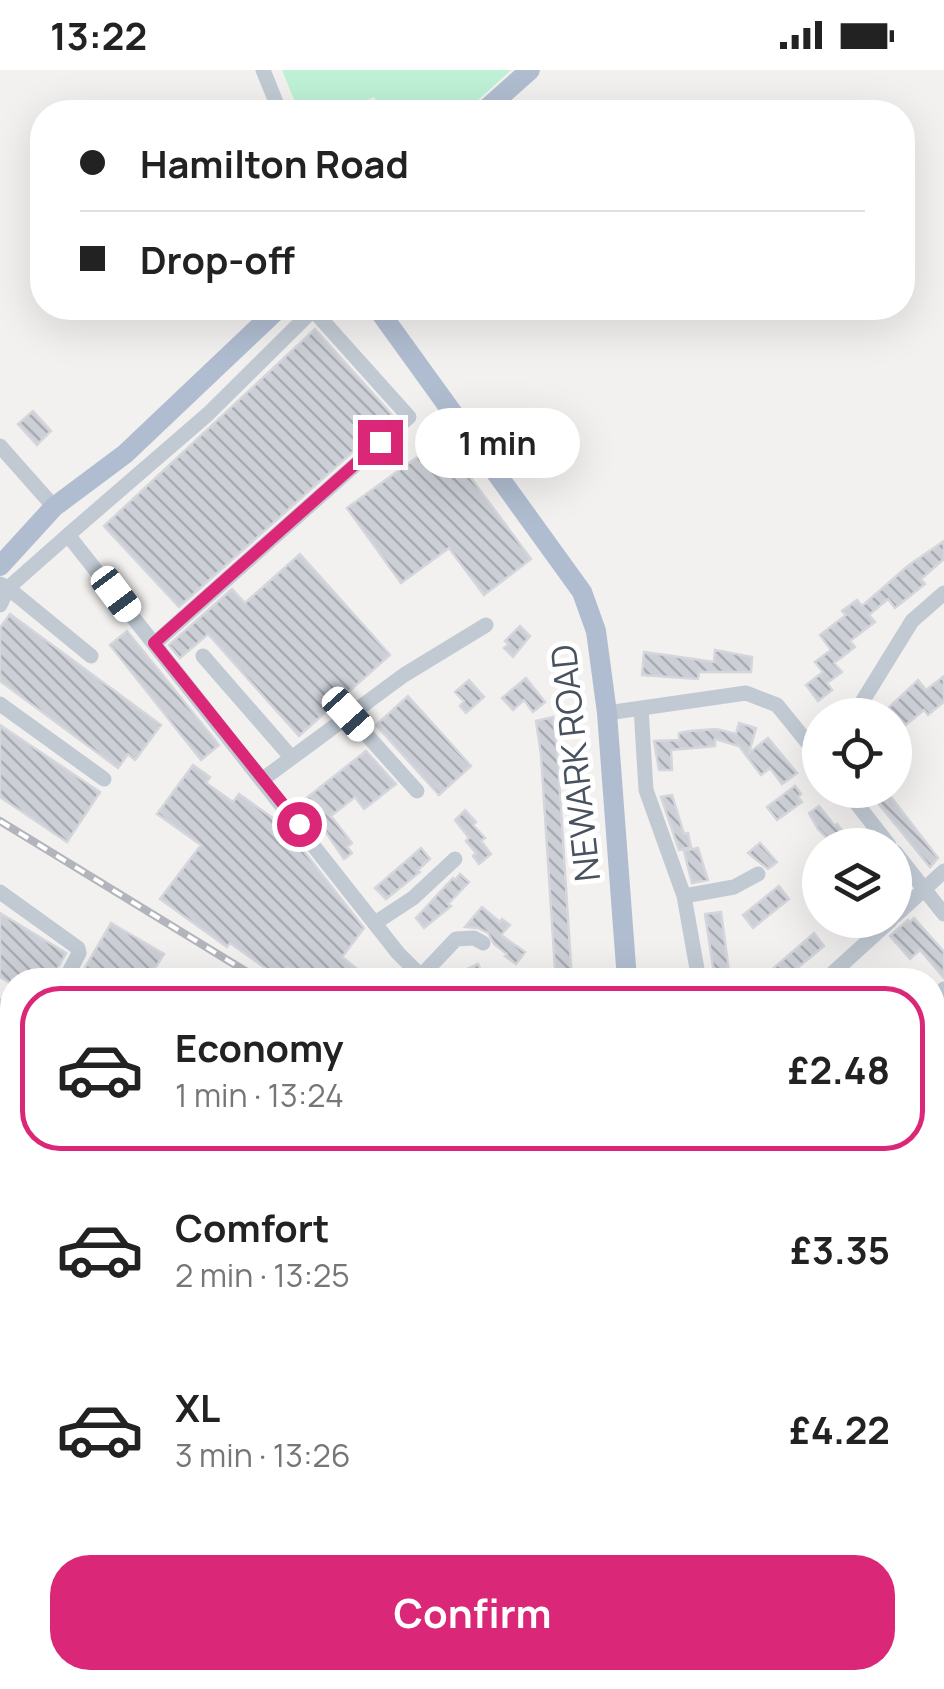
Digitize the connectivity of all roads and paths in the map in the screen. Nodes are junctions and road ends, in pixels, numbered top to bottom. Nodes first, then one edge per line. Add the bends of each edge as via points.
1 (263, 70) edge
2 (530, 70) edge
3 (275, 100) edge
4 (496, 100) edge
5 (266, 320) edge
6 (303, 320) edge
7 (322, 320) edge
8 (386, 320) edge
9 (0, 446) edge
10 (54, 506) junction
11 (68, 535) junction
12 (0, 566) edge
13 (4, 586) edge
14 (944, 592) edge
15 (0, 606) edge
16 (486, 626) dead end
17 (154, 643) junction
18 (91, 656) dead end
19 (202, 656) dead end
20 (864, 698) edge
21 (0, 704) edge
22 (641, 708) junction
23 (348, 714) junction
24 (606, 714) junction
25 (802, 736) edge
26 (291, 757) junction
27 (263, 778) junction
28 (104, 779) dead end
29 (417, 792) dead end
30 (860, 808) edge
31 (876, 828) edge
32 (454, 859) dead end
33 (944, 871) edge
34 (758, 874) dead end
35 (912, 874) edge
36 (924, 889) junction
37 (0, 892) edge
38 (684, 896) junction
39 (912, 900) edge
40 (944, 914) edge
41 (376, 923) junction
42 (871, 938) edge
43 (482, 943) dead end
44 (72, 968) edge
45 (414, 968) edge
46 (431, 968) edge
47 (626, 968) edge
48 (697, 968) edge
49 (838, 968) edge

1 - 3 street
2 - 4 main road
5 - 10 main road via 124,454
6 - 11 street via 208,414
7 - 17 street via 409,416
8 - 24 main road, NEWARK ROAD via 582,592 596,631
9 - 10 street
10 - 12 main road
11 - 13 street
11 - 17 street
13 - 15 street
13 - 18 street
14 - 20 street via 912,621
16 - 23 street
17 - 27 street
19 - 26 street
21 - 28 street
22 - 24 street
22 - 25 street via 746,693 777,706
22 - 38 street, NEWARK ROAD via 646,790
23 - 26 street
23 - 29 street
24 - 47 main road, NEWARK ROAD
26 - 27 street
27 - 41 street
30 - 31 street
32 - 41 street
33 - 36 street
34 - 38 street via 734,887
35 - 36 street
36 - 39 street
36 - 40 street
37 - 44 street via 78,948
38 - 48 street, NEWARK ROAD
41 - 45 street
42 - 49 street
43 - 46 street via 456,939

